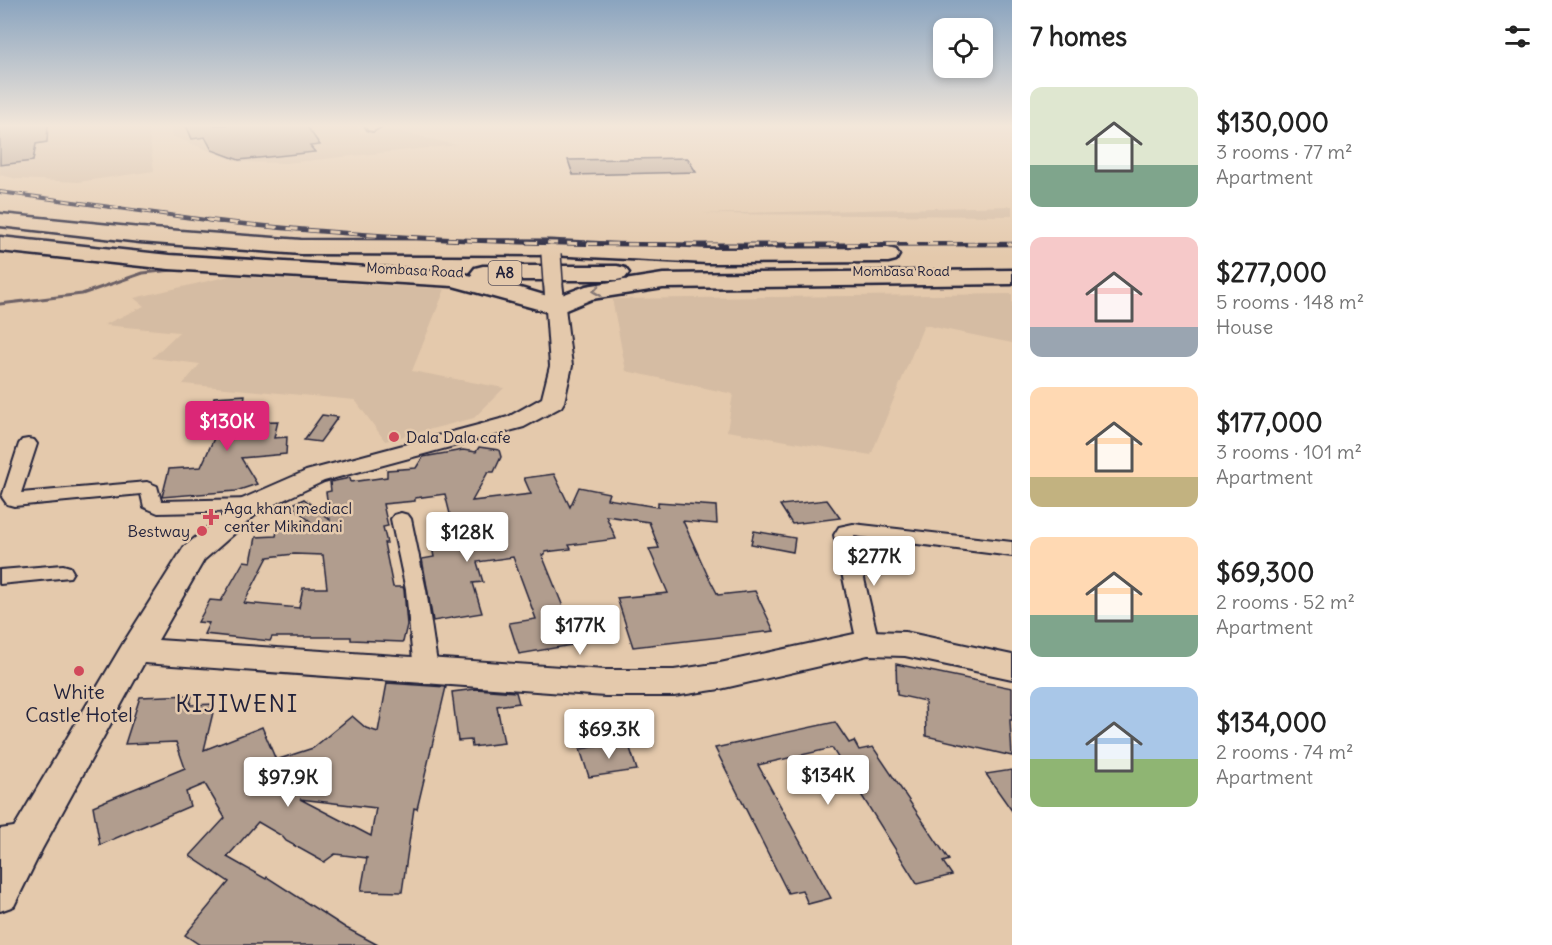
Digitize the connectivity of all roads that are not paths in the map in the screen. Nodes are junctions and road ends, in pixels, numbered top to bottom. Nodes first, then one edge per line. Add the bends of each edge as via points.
1 (0, 220) edge
2 (0, 229) edge
3 (0, 237) edge
4 (0, 244) edge
5 (907, 255) dead end
6 (1012, 262) edge
7 (1012, 270) edge
8 (552, 273) junction
9 (1012, 277) edge
10 (28, 444) dead end
11 (6, 498) edge
12 (251, 505) junction
13 (401, 519) dead end
14 (1012, 549) edge
15 (63, 572) dead end
16 (0, 577) edge
17 (868, 643) junction
18 (135, 650) junction
19 (1012, 667) edge
20 (426, 670) junction
21 (28, 837) junction
22 (0, 842) edge
23 (0, 892) edge

1 - 8 highway via 301,247 429,249
2 - 6 highway, Mombasa Road / A8 via 384,260
3 - 7 highway, Mombasa Road / A8 via 211,258 415,271 529,274
4 - 8 highway via 196,263 453,279 491,287
5 - 8 highway via 707,256
9 -> 8 highway via 663,281 586,293
8 - 12 street via 561,366 553,402 516,422 315,476
10 - 11 street
11 - 12 street via 18,501 147,488 151,503 158,507
12 - 18 street via 195,554
13 - 20 street via 416,590
14 - 17 street via 846,531 846,547
15 - 16 street
17 - 19 street via 905,644
17 - 20 street via 674,683 605,683
18 - 20 street
18 - 21 street
21 - 22 street
21 - 23 street

